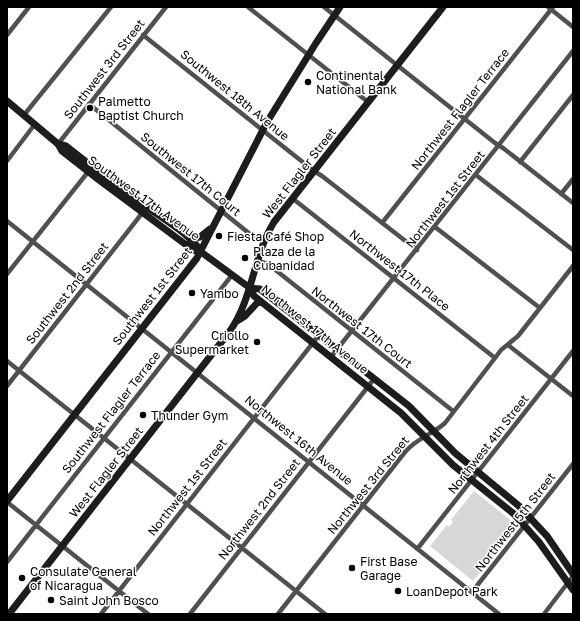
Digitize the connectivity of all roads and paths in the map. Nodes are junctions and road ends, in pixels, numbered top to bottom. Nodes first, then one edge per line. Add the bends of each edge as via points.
1 (30, 7) edge
2 (166, 7) edge
3 (248, 7) edge
4 (324, 7) edge
5 (340, 7) edge
6 (443, 7) edge
7 (109, 8) edge
8 (551, 8) edge
9 (334, 15) junction
10 (573, 27) edge
11 (143, 35) junction
12 (7, 36) edge
13 (573, 51) edge
14 (308, 55) junction
15 (397, 66) junction
16 (573, 95) edge
17 (7, 101) edge
18 (368, 102) junction
19 (89, 104) junction
20 (24, 115) junction
21 (464, 119) junction
22 (35, 124) junction
23 (262, 130) junction
24 (58, 144) junction
25 (499, 146) junction
26 (7, 161) edge
27 (520, 162) junction
28 (97, 171) junction
29 (314, 171) junction
30 (88, 172) junction
31 (476, 175) junction
32 (573, 179) edge
33 (561, 194) junction
34 (292, 198) junction
35 (573, 203) edge
36 (144, 209) junction
37 (221, 210) junction
38 (7, 221) edge
39 (382, 223) junction
40 (213, 226) junction
41 (435, 227) junction
42 (190, 239) junction
43 (33, 241) junction
44 (264, 242) junction
45 (416, 250) junction
46 (573, 250) edge
47 (201, 252) junction
48 (257, 260) junction
49 (573, 266) edge
50 (7, 274) edge
51 (232, 275) junction
52 (394, 278) junction
53 (87, 284) junction
54 (250, 288) junction
55 (261, 302) junction
56 (540, 308) junction
57 (237, 321) junction
58 (142, 328) junction
59 (352, 331) junction
60 (319, 335) junction
61 (313, 344) junction
62 (508, 344) junction
63 (337, 350) junction
64 (573, 351) edge
65 (172, 352) junction
66 (331, 358) junction
67 (495, 358) junction
68 (7, 361) edge
69 (19, 370) junction
70 (198, 373) junction
71 (374, 378) junction
72 (551, 379) junction
73 (7, 386) edge
74 (368, 386) junction
75 (573, 396) edge
76 (454, 411) junction
77 (74, 415) junction
78 (254, 418) junction
79 (433, 431) junction
80 (424, 436) junction
81 (104, 438) junction
82 (130, 459) junction
83 (309, 461) junction
84 (573, 464) edge
85 (478, 472) junction
86 (472, 480) junction
87 (7, 501) edge
88 (187, 504) junction
89 (364, 505) junction
90 (532, 517) junction
91 (36, 525) junction
92 (525, 526) junction
93 (62, 546) junction
94 (241, 548) junction
95 (418, 548) junction
96 (7, 562) edge
97 (573, 575) edge
98 (571, 587) edge
99 (119, 590) junction
100 (296, 591) junction
101 (472, 592) junction
102 (9, 614) edge
103 (101, 614) edge
104 (148, 614) edge
105 (190, 614) edge
106 (278, 614) edge
107 (325, 614) edge
108 (499, 614) edge
109 (544, 614) edge

1 - 12 street
2 - 11 street, Southwest 3rd Street
3 - 14 street
4 - 9 street
5 - 9 main road, Southwest 1st Street
6 - 15 main road, West Flagler Street
7 - 20 street
8 - 10 street
8 - 21 street, Northwest Flagler Terrace
9 - 14 main road, Southwest 1st Street
9 - 15 street
11 - 19 street, Southwest 3rd Street
11 - 23 street, Southwest 18th Avenue
13 - 25 street, Northwest 1st Street
14 - 18 street
14 - 23 main road, Southwest 1st Street
15 - 18 main road, West Flagler Street
15 - 21 street
16 - 27 street
17 - 20 main road, Southwest 17th Avenue
18 - 29 main road, West Flagler Street
19 - 24 street, Southwest 3rd Street
19 - 37 street, Southwest 17th Court
20 - 22 main road, Southwest 17th Avenue
21 - 25 street
21 - 39 street, Northwest Flagler Terrace
22 - 24 main road, Southwest 17th Avenue
22 - 26 street
23 - 29 street, Southwest 18th Avenue
23 - 37 main road, Southwest 1st Street
24 - 28 main road, Southwest 17th Avenue via 66,146
24 - 30 main road, Southwest 17th Avenue via 62,151
25 - 27 street
25 - 31 street, Northwest 1st Street
27 - 33 street
28 - 30 main road
28 - 36 main road, Southwest 17th Avenue
29 - 34 main road, West Flagler Street
29 - 39 street, Southwest 18th Avenue
30 - 36 main road, Southwest 17th Avenue
30 - 43 street
31 - 41 street, Northwest 1st Street
31 - 46 street
32 - 33 street
33 - 35 street
34 - 44 main road, West Flagler Street via 274,222
34 - 52 street, Northwest 17th Place
36 - 42 main road, Southwest 17th Avenue
36 - 47 main road, Southwest 17th Avenue via 193,250
36 - 53 street, Southwest 2nd Street
37 - 40 main road, Southwest 1st Street
37 - 44 street, Southwest 17th Court via 256,239
38 - 43 street, Northwest 16th Avenue
39 - 45 street, Southwest 18th Avenue
40 - 42 main road via 200,237
40 - 47 main road, Southwest 1st Street
41 - 45 street, Northwest 1st Street
41 - 56 street
42 - 47 main road, Southwest 17th Avenue via 197,244
43 - 50 street
43 - 53 street, Northwest 16th Avenue
44 - 48 main road, West Flagler Street
45 - 52 street, Northwest 1st Street
47 - 51 main road, Southwest 17th Avenue
47 - 58 main road, Southwest 1st Street
48 - 54 main road, West Flagler Street
48 - 59 street, Northwest 17th Court via 268,264
49 - 56 street, Northwest 3rd Street
51 - 54 main road, Southwest 17th Avenue
51 - 65 street, Southwest Flagler Terrace
52 - 59 street, Northwest 1st Street
52 - 67 street, Northwest 17th Place
53 - 58 street, Northwest 16th Avenue
53 - 69 street, Southwest 2nd Street
54 - 55 main road, Northwest 17th Avenue
54 - 57 main road, West Flagler Street
54 - 60 main road, Northwest 17th Avenue via 260,289
55 - 57 main road via 255,304
55 - 61 main road, Northwest 17th Avenue
56 - 62 street, Northwest 3rd Street via 518,336
57 - 70 main road, West Flagler Street
58 - 65 street, Northwest 16th Avenue
58 - 77 main road, Southwest 1st Street
59 - 63 street, Northwest 1st Street
59 - 76 street, Northwest 17th Court
60 - 61 street, Northwest 1st Street
60 - 63 main road, Northwest 17th Avenue
61 - 66 main road, Northwest 17th Avenue
61 - 78 street, Northwest 1st Street
62 - 67 street, Northwest 3rd Street
62 - 72 street
63 - 66 street, Northwest 1st Street
63 - 71 main road, Northwest 17th Avenue
64 - 72 street, Northwest 4th Street
65 - 70 street, Northwest 16th Avenue
65 - 81 street, Southwest Flagler Terrace
66 - 74 main road, Northwest 17th Avenue
67 - 76 street, Northwest 3rd Street
68 - 69 street
69 - 73 street, Southwest 2nd Street
69 - 77 street
70 - 78 street, Northwest 16th Avenue
70 - 82 main road, West Flagler Street
71 - 74 street, Northwest 2nd Street
71 - 79 main road, Northwest 17th Avenue via 409,406
72 - 75 street
72 - 85 street, Northwest 4th Street
74 - 80 main road, Northwest 17th Avenue via 406,417
74 - 83 street, Northwest 2nd Street
76 - 79 street, Northwest 3rd Street via 445,423
77 - 81 street
77 - 87 main road, Southwest 1st Street
78 - 83 street, Northwest 16th Avenue
78 - 88 street, Northwest 1st Street
79 - 80 street, Northwest 3rd Street
79 - 85 main road, Northwest 17th Avenue
80 - 86 main road, Northwest 17th Avenue
80 - 89 street, Northwest 3rd Street via 409,448
81 - 82 street
81 - 91 street, Southwest Flagler Terrace
82 - 88 street
82 - 93 main road, West Flagler Street
83 - 89 street, Northwest 16th Avenue
83 - 94 street, Northwest 2nd Street
84 - 90 street, Northwest 5th Street
85 - 86 street, Northwest 4th Street
85 - 90 main road, Northwest 17th Avenue
86 - 92 main road, Northwest 17th Avenue
86 - 95 street, Northwest 4th Street
87 - 91 street
88 - 94 street
88 - 99 street, Northwest 1st Street
89 - 95 street, Northwest 16th Avenue
89 - 100 street, Northwest 3rd Street
90 - 92 street, Northwest 5th Street
90 - 97 main road, Northwest 17th Avenue
91 - 93 street
91 - 96 street, Southwest Flagler Terrace
92 - 98 main road, Northwest 17th Avenue
92 - 101 street, Northwest 5th Street
93 - 99 street
93 - 102 main road, West Flagler Street
94 - 100 street
94 - 105 street, Northwest 2nd Street
95 - 101 street, Northwest 16th Avenue
97 - 98 street
98 - 109 street
99 - 103 street, Northwest 1st Street
99 - 104 street
100 - 106 street, Northwest 3rd Street
100 - 107 street
101 - 108 street, Northwest 16th Avenue

